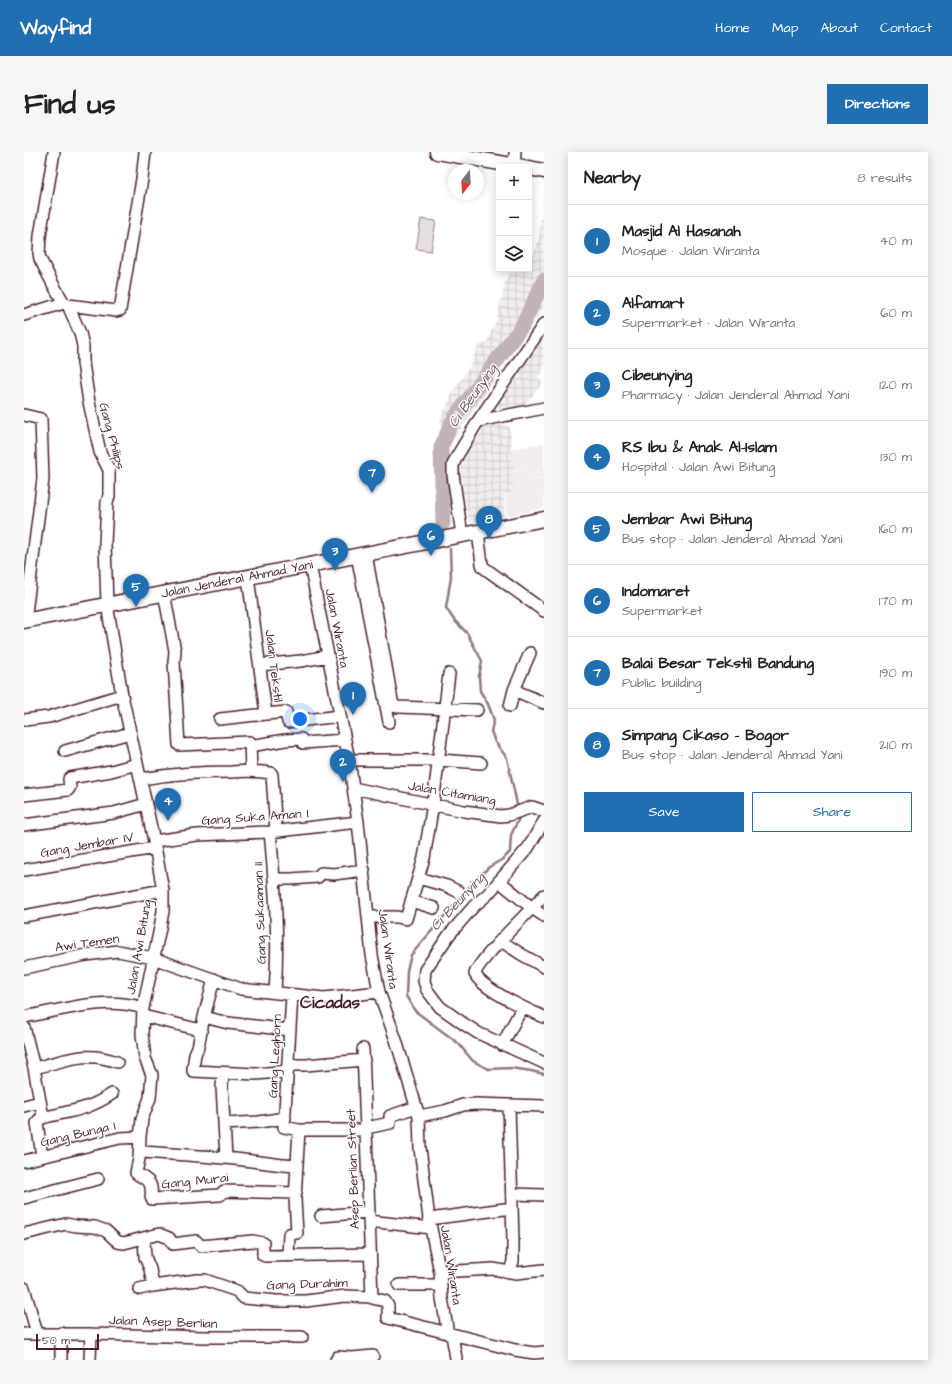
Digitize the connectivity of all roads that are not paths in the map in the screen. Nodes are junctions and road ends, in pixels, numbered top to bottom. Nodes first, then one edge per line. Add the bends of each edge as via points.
1 (54, 152) edge
2 (145, 152) edge
3 (437, 152) edge
4 (517, 162) edge
5 (532, 169) edge
6 (544, 171) edge
7 (66, 304) junction
8 (24, 315) edge
9 (543, 328) edge
10 (544, 408) edge
11 (24, 415) edge
12 (478, 421) junction
13 (544, 519) edge
14 (478, 532) junction
15 (462, 535) junction
16 (361, 554) junction
17 (310, 565) junction
18 (248, 577) junction
19 (164, 593) junction
20 (107, 604) junction
21 (544, 611) edge
22 (24, 621) edge
23 (530, 653) dead end
24 (328, 656) junction
25 (260, 665) junction
26 (449, 674) dead end
27 (514, 690) junction
28 (122, 695) junction
29 (544, 703) edge
30 (510, 706) dead end
31 (445, 708) junction
32 (477, 710) dead end
33 (266, 714) junction
34 (340, 716) junction
35 (220, 719) dead end
36 (24, 720) edge
37 (390, 722) dead end
38 (130, 733) junction
39 (345, 740) junction
40 (250, 746) junction
41 (65, 751) dead end
42 (349, 760) junction
43 (439, 760) junction
44 (481, 763) dead end
45 (137, 764) junction
46 (251, 771) junction
47 (141, 779) junction
48 (353, 788) junction
49 (24, 795) edge
50 (146, 804) junction
51 (433, 804) junction
52 (544, 811) edge
53 (544, 821) edge
54 (358, 822) junction
55 (24, 825) edge
56 (273, 832) junction
57 (155, 845) junction
58 (24, 870) edge
59 (364, 870) junction
60 (418, 878) junction
61 (274, 879) junction
62 (499, 881) junction
63 (163, 890) junction
64 (459, 892) dead end
65 (544, 895) edge
66 (411, 901) junction
67 (434, 908) dead end
68 (532, 908) junction
69 (24, 916) edge
70 (544, 916) edge
71 (368, 917) junction
72 (501, 941) junction
73 (153, 958) junction
74 (544, 967) edge
75 (24, 968) edge
76 (214, 979) junction
77 (275, 992) junction
78 (379, 992) junction
79 (292, 995) junction
80 (522, 1008) junction
81 (143, 1012) junction
82 (24, 1017) edge
83 (204, 1017) junction
84 (544, 1017) edge
85 (24, 1027) edge
86 (201, 1030) junction
87 (290, 1030) junction
88 (502, 1045) junction
89 (117, 1062) dead end
90 (30, 1063) edge
91 (544, 1064) edge
92 (289, 1068) junction
93 (222, 1073) junction
94 (112, 1094) dead end
95 (40, 1102) junction
96 (24, 1106) edge
97 (509, 1106) junction
98 (544, 1106) edge
99 (418, 1112) junction
100 (42, 1117) junction
101 (285, 1118) junction
102 (224, 1124) junction
103 (366, 1129) junction
104 (299, 1130) junction
105 (140, 1133) junction
106 (142, 1152) dead end
107 (42, 1156) junction
108 (226, 1158) junction
109 (24, 1161) edge
110 (297, 1166) junction
111 (98, 1179) dead end
112 (296, 1193) junction
113 (512, 1194) junction
114 (544, 1195) edge
115 (24, 1198) edge
116 (512, 1208) junction
117 (321, 1216) dead end
118 (368, 1217) junction
119 (430, 1224) junction
120 (24, 1234) edge
121 (144, 1238) junction
122 (370, 1254) junction
123 (288, 1256) junction
124 (544, 1270) edge
125 (440, 1272) junction
126 (510, 1272) junction
127 (399, 1284) dead end
128 (441, 1285) junction
129 (153, 1286) junction
130 (24, 1288) edge
131 (138, 1289) dead end
132 (372, 1293) junction
133 (37, 1333) junction
134 (61, 1333) junction
135 (24, 1334) edge
136 (91, 1334) junction
137 (450, 1334) junction
138 (302, 1337) dead end
139 (544, 1352) edge
140 (373, 1356) dead end
141 (456, 1358) dead end
142 (62, 1360) edge
143 (90, 1360) edge
144 (336, 1360) edge

1 - 7 street, Gang Philips via 39,254
2 - 7 street via 120,310 118,312
3 - 4 main road
5 - 6 main road
7 - 8 street
7 - 20 street, Gang Philips via 80,333 89,402 100,452 109,470 105,544
9 - 12 street
10 - 12 street
11 - 22 street via 41,420 43,479
12 - 15 street via 453,465
13 - 14 main road, Jalan Jenderal Ahmad Yani
14 - 15 main road, Jalan Jenderal Ahmad Yani
14 - 21 street via 483,567
15 - 16 main road, Jalan Jenderal Ahmad Yani
16 - 17 main road, Jalan Jenderal Ahmad Yani
16 - 31 street via 393,705
16 - 37 street
17 - 18 main road, Jalan Jenderal Ahmad Yani
17 - 24 street, Jalan Wiranta
18 - 19 main road, Jalan Jenderal Ahmad Yani
18 - 25 street, Jalan Tekstil
19 - 20 main road, Jalan Jenderal Ahmad Yani
19 - 40 street via 175,651 179,745 250,742
20 - 22 main road, Jalan Jenderal Ahmad Yani
20 - 28 street, Jalan Awi Bitung
23 - 27 street
24 - 25 street
24 - 34 street, Jalan Wiranta
25 - 33 street, Jalan Tekstil
26 - 31 street
27 - 29 street
27 - 30 street
28 - 36 street via 49,717
28 - 38 street, Jalan Awi Bitung
31 - 32 street
31 - 43 street
33 - 34 street via 286,712 288,722
33 - 35 street, Jalan Tekstil
34 - 39 street, Jalan Wiranta
38 - 41 street
38 - 45 street, Jalan Awi Bitung
39 - 40 street via 303,743 301,740 285,740
39 - 42 street, Jalan Wiranta
40 - 46 street
42 - 43 street
42 - 48 street, Jalan Wiranta
43 - 44 street
43 - 51 street
45 - 47 street, Jalan Awi Bitung
45 - 49 street via 70,778 68,790
46 - 47 street
46 - 56 street, Gang Sukaaman II via 271,772
47 - 50 street, Jalan Awi Bitung
48 - 51 street, Jalan Citamiang
48 - 54 street, Jalan Wiranta
50 - 55 street via 114,813
50 - 57 street, Jalan Awi Bitung
51 - 52 street, Jalan Citamiang via 503,816 532,807
51 - 60 street
53 - 62 street via 528,848
54 - 56 street, Gang Suka Aman I
54 - 59 street, Jalan Wiranta
56 - 57 street, Gang Suka Aman I via 197,835
56 - 61 street, Gang Sukaaman II
57 - 58 street, Gang Jembar IV
57 - 63 street, Jalan Awi Bitung
59 - 61 street via 321,874 318,877
59 - 71 street, Jalan Wiranta
60 - 64 street
60 - 66 street
61 - 77 street, Gang Sukaaman II via 278,960
62 - 68 street
62 - 88 street via 449,935 425,970 424,981 427,990 440,1007 478,1033
63 - 69 street
63 - 73 street, Jalan Awi Bitung via 163,911
65 - 68 street
66 - 67 street
66 - 71 street via 406,919
68 - 70 street
68 - 72 street
71 - 78 street, Jalan Wiranta
72 - 74 street
72 - 80 street via 475,974 481,982
73 - 75 street, Awi Temen via 118,951
73 - 76 street, Awi Temen
73 - 81 street, Jalan Awi Bitung
76 - 77 street, Awi Temen via 242,989
76 - 83 street
77 - 79 street, Awi Temen
78 - 79 street, Awi Temen via 324,998
78 - 99 street, Jalan Wiranta
79 - 87 street, Gang Leghorn
80 - 84 street
80 - 88 street
81 - 82 street via 124,1003 109,1003
81 - 86 street
81 - 105 street, Jalan Awi Bitung via 145,1058 152,1075 150,1098
83 - 86 street
83 - 87 street via 228,1023
85 - 90 street
86 - 93 street via 193,1070
87 - 92 street, Gang Leghorn
88 - 91 street
89 - 90 street via 107,1058 86,1056
90 - 95 street
92 - 93 street via 261,1074
92 - 101 street, Gang Leghorn
92 - 103 street, Asep Berlian Street via 364,1054
93 - 102 street
94 - 100 street via 96,1104 75,1111
95 - 96 street
95 - 100 street
97 - 98 street
97 - 99 street via 476,1104 445,1111
97 - 113 street
99 - 103 street via 390,1116 390,1123
99 - 119 street, Jalan Wiranta
100 - 107 street via 37,1123
101 - 102 street
101 - 104 street via 284,1127
102 - 108 street
103 - 104 street
103 - 118 street, Asep Berlian Street
104 - 110 street
105 - 107 street, Gang Bunga I
105 - 112 street, Gang Murai via 136,1174 148,1180 152,1188 152,1199 220,1195 224,1191
106 - 108 street
107 - 109 street, Gang Bunga I
108 - 110 street
110 - 112 street
111 - 115 street
112 - 123 street via 297,1232 289,1234
113 - 114 street
113 - 116 street
116 - 119 street
116 - 126 street via 514,1240
117 - 118 street
118 - 119 street
118 - 122 street, Asep Berlian Street
119 - 125 street, Jalan Wiranta
120 - 121 street via 66,1224 101,1228 118,1242
121 - 123 street via 159,1234 169,1238 173,1244 196,1242 199,1246 253,1241 263,1243 263,1255
121 - 129 street via 145,1257
122 - 123 street
122 - 132 street, Asep Berlian Street
124 - 126 street
125 - 126 street via 493,1269
125 - 128 street, Jalan Wiranta
127 - 128 street
128 - 137 street, Jalan Wiranta
129 - 131 street, Gang Durahim
129 - 132 street, Gang Durahim via 205,1280 236,1291 244,1298 277,1301 306,1301
130 - 133 street
132 - 137 street via 372,1299 385,1302 388,1306 388,1318
133 - 134 street, Jalan Asep Berlian
133 - 135 street, Jalan Asep Berlian
134 - 136 street, Jalan Asep Berlian
134 - 142 street
136 - 138 street, Jalan Asep Berlian
136 - 143 street
137 - 139 street via 515,1350
137 - 141 street, Jalan Wiranta
140 - 144 street via 338,1357

